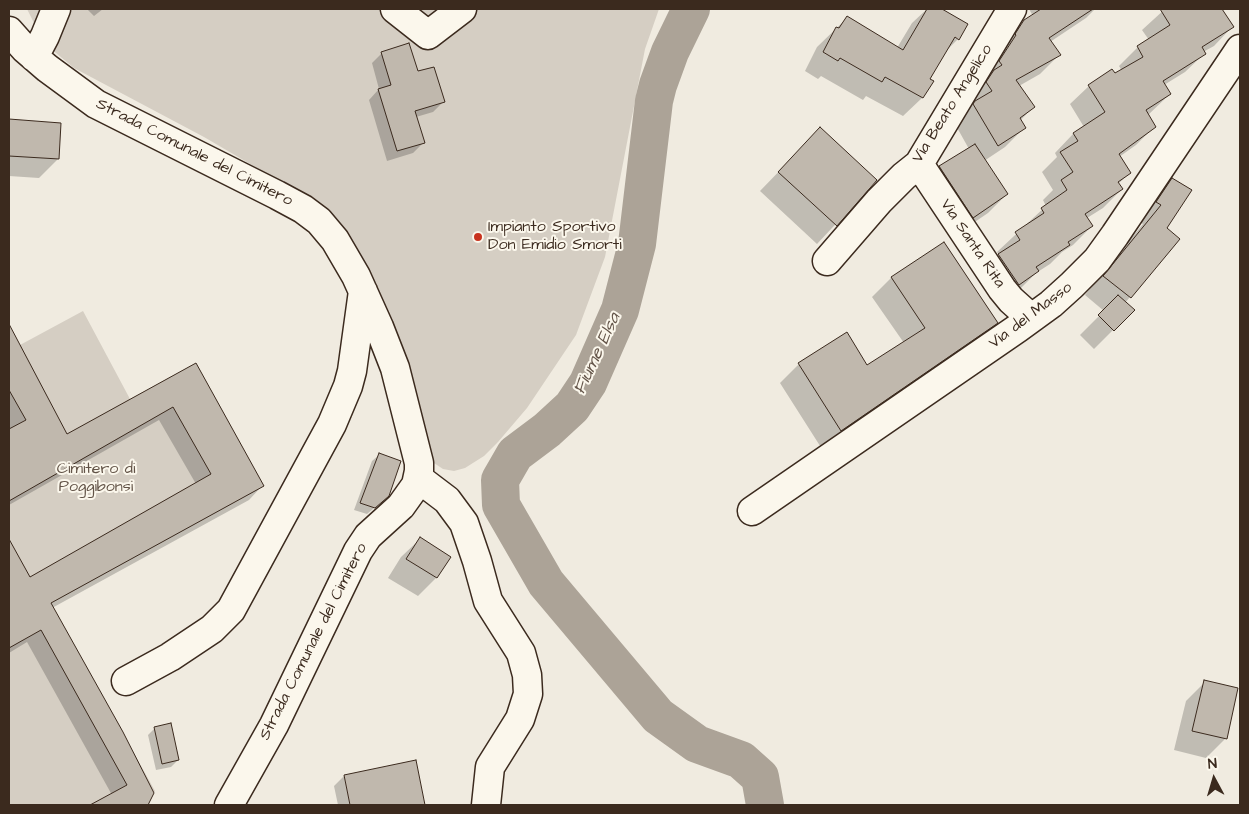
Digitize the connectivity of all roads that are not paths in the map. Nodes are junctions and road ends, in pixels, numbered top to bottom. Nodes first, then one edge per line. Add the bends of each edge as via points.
1 (56, 9) edge
2 (395, 9) edge
3 (462, 9) edge
4 (1012, 9) edge
5 (9, 31) edge
6 (1240, 49) edge
7 (34, 57) junction
8 (919, 164) junction
9 (827, 261) dead end
10 (363, 290) junction
11 (1031, 318) junction
12 (418, 478) junction
13 (752, 511) dead end
14 (126, 682) dead end
15 (229, 805) edge
16 (486, 805) edge

1 - 7 street
2 - 3 street via 428,35
4 - 8 street, Via Beato Angelico
5 - 7 street, Strada Comunale del Cimitero
6 - 11 street, Via del Masso via 1107,247 1067,290
7 - 10 street, Strada Comunale del Cimitero via 105,109 303,209 319,221 335,240
8 - 9 street, Via Beato Angelico via 888,192
8 - 11 street, Via Santa Rita via 1002,289
10 - 12 street, Strada Comunale del Cimitero via 395,368 419,463
10 - 14 street via 348,386 332,424 230,610 212,629
11 - 13 street, Via del Masso
12 - 15 street, Strada Comunale del Cimitero via 401,506 374,530 358,551 274,725
12 - 16 street via 447,500 464,523 488,601 520,654 527,675 528,694 520,719 490,767

